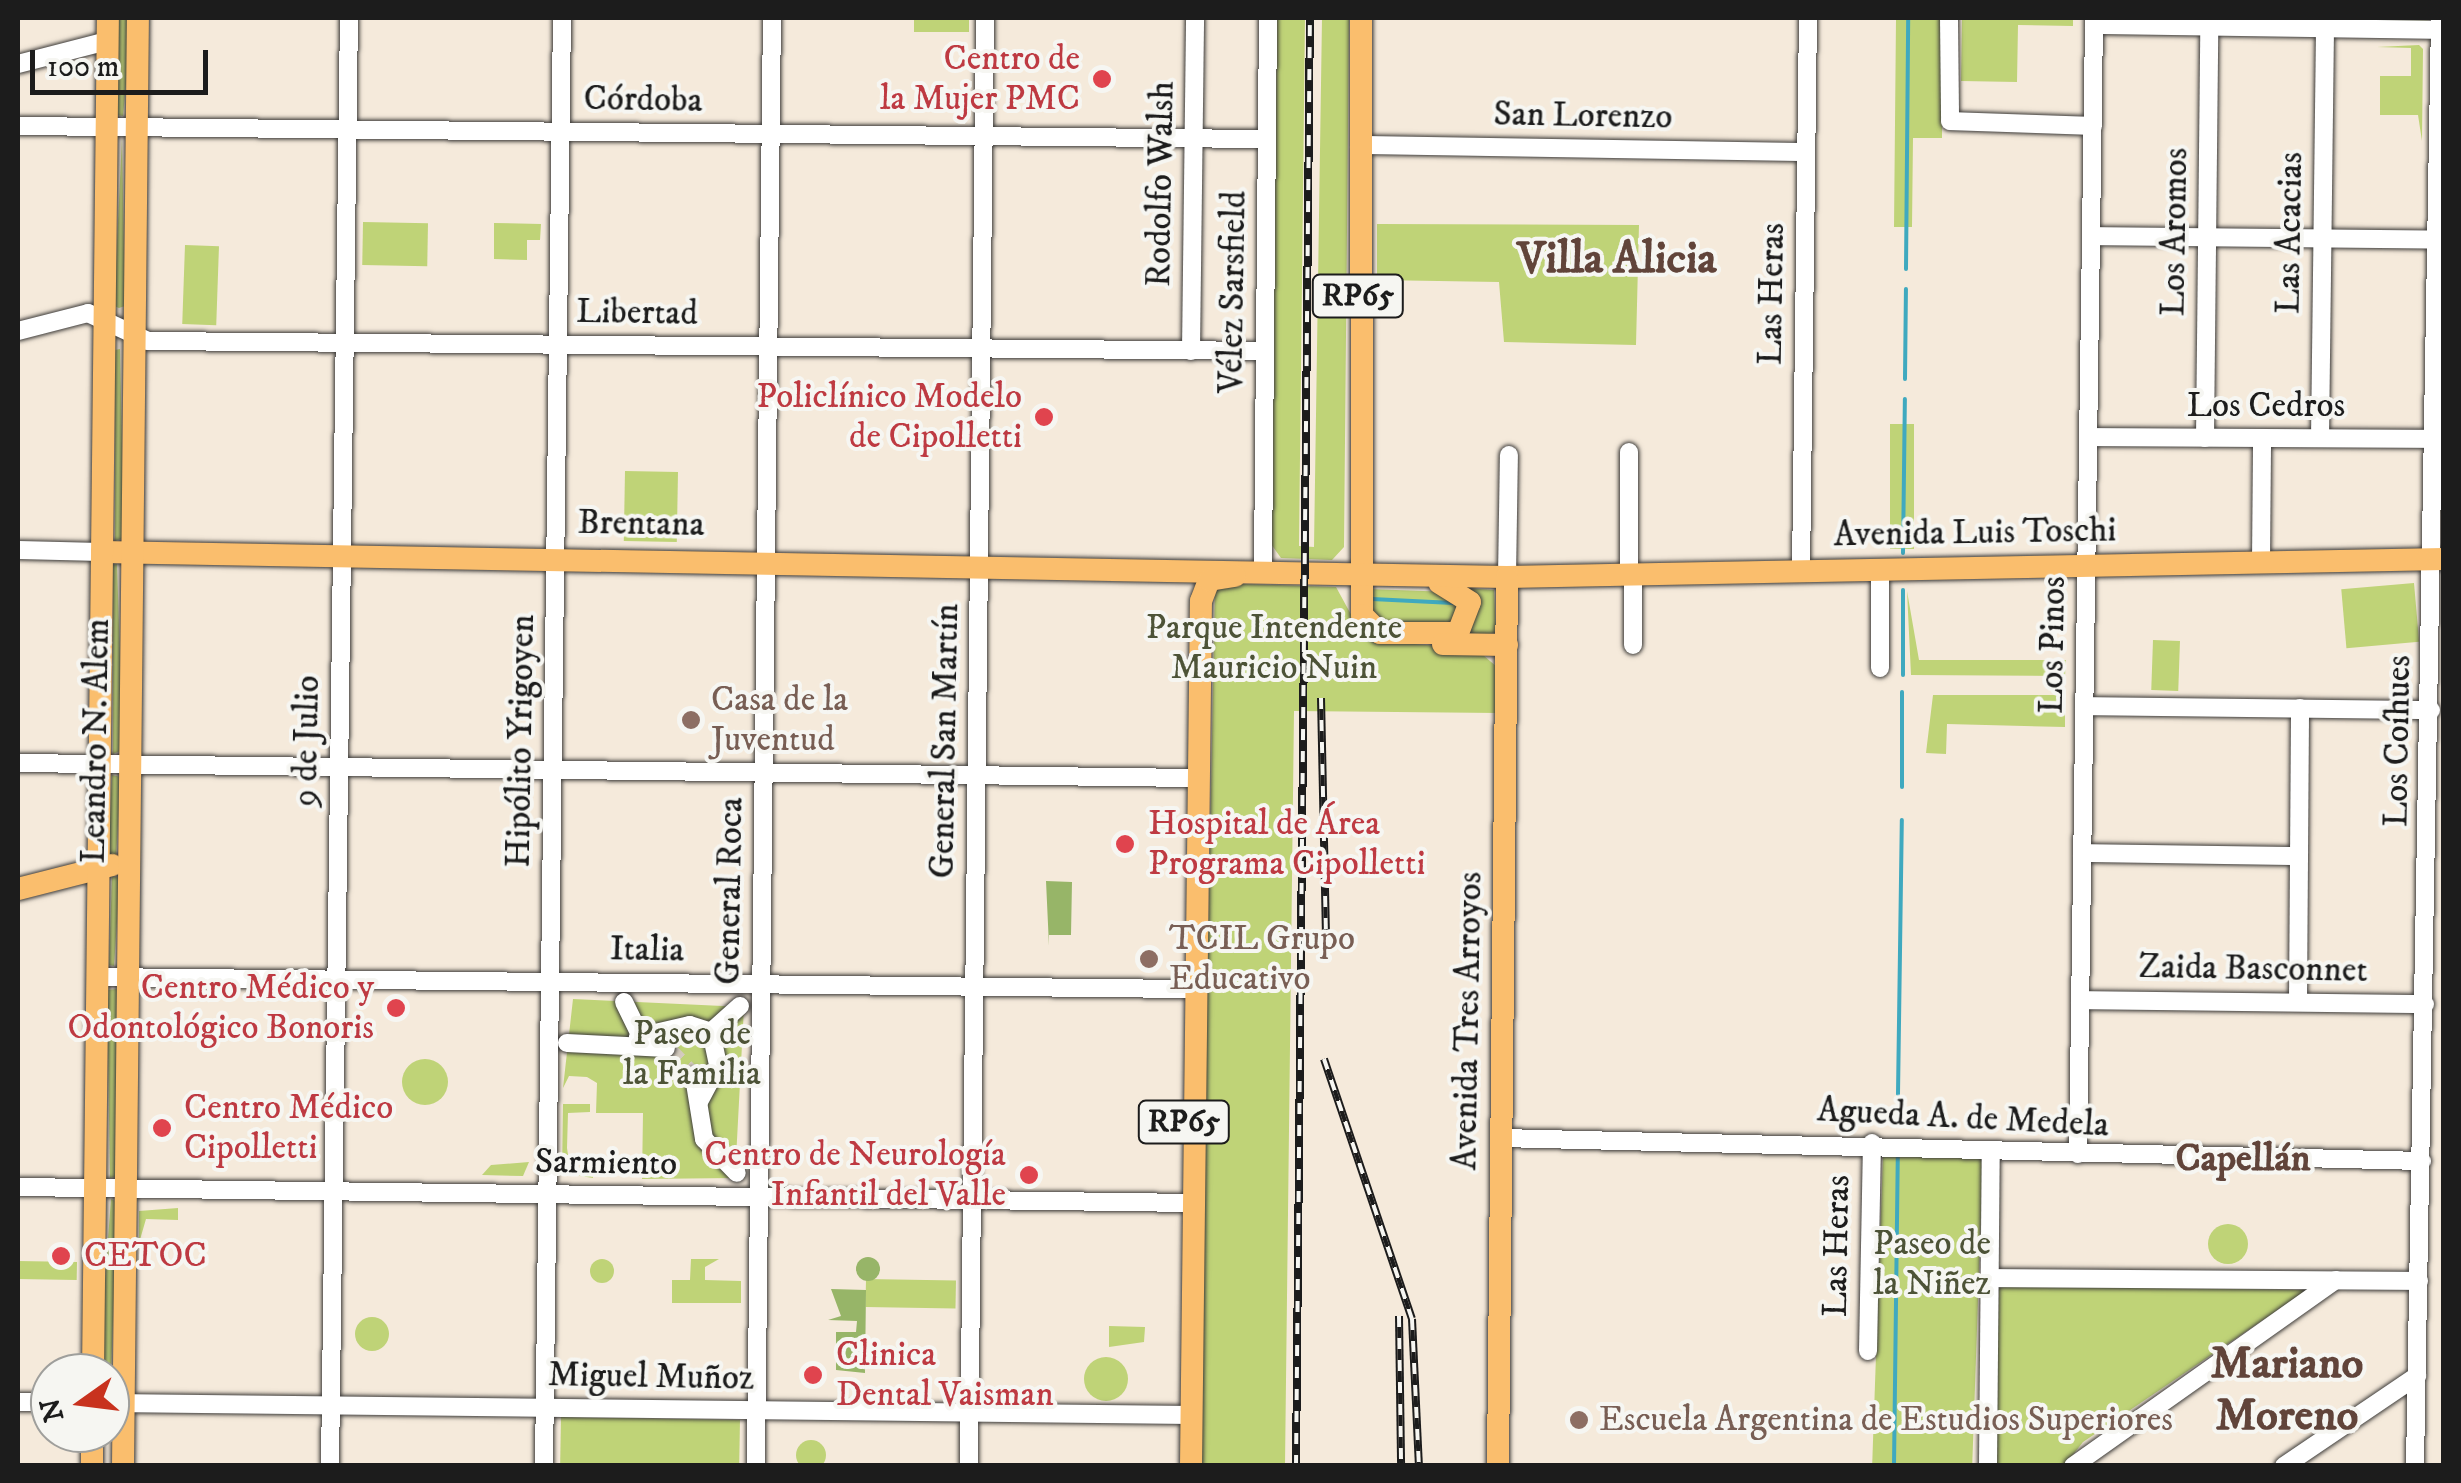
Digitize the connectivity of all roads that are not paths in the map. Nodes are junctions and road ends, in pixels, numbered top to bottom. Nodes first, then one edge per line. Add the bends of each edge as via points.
1 (138, 18) edge
2 (349, 18) edge
3 (562, 18) edge
4 (772, 18) edge
5 (985, 18) edge
6 (1195, 18) edge
7 (1268, 18) edge
8 (1360, 18) edge
9 (1808, 18) edge
10 (1949, 18) edge
11 (2094, 21) edge
12 (2440, 24) edge
13 (2210, 27) junction
14 (2325, 28) junction
15 (107, 29) edge
16 (18, 64) edge
17 (18, 126) edge
18 (106, 126) junction
19 (137, 126) junction
20 (2093, 126) junction
21 (348, 129) junction
22 (561, 131) junction
23 (771, 134) junction
24 (984, 136) junction
25 (1194, 138) junction
26 (1267, 139) junction
27 (2441, 141) edge
28 (1359, 145) junction
29 (1806, 152) junction
30 (2441, 176) edge
31 (2091, 236) junction
32 (2207, 238) junction
33 (2323, 239) junction
34 (2441, 240) edge
35 (104, 320) junction
36 (18, 330) edge
37 (135, 338) junction
38 (2440, 340) edge
39 (345, 342) junction
40 (558, 344) junction
41 (769, 346) junction
42 (982, 348) junction
43 (1192, 351) junction
44 (1265, 352) junction
45 (2088, 437) junction
46 (2205, 438) junction
47 (2262, 438) junction
48 (2320, 438) junction
49 (2440, 439) edge
50 (1629, 452) dead end
51 (1509, 454) dead end
52 (18, 550) edge
53 (102, 552) junction
54 (133, 553) junction
55 (342, 555) junction
56 (556, 558) junction
57 (2439, 559) edge
58 (766, 560) junction
59 (2262, 562) junction
60 (979, 563) junction
61 (1263, 566) junction
62 (2086, 566) junction
63 (1198, 570) junction
64 (1880, 570) junction
65 (1801, 572) junction
66 (1631, 575) junction
67 (1507, 577) junction
68 (1355, 578) junction
69 (1439, 583) junction
70 (1633, 644) dead end
71 (1506, 645) junction
72 (1880, 668) dead end
73 (2084, 706) junction
74 (2300, 708) junction
75 (2431, 710) junction
76 (18, 763) edge
77 (99, 764) junction
78 (130, 764) junction
79 (339, 767) junction
80 (553, 770) junction
81 (764, 772) junction
82 (977, 775) junction
83 (1193, 778) junction
84 (2082, 853) junction
85 (2299, 856) junction
86 (2436, 856) edge
87 (130, 860) junction
88 (98, 868) junction
89 (18, 889) edge
90 (97, 977) junction
91 (128, 977) junction
92 (336, 979) junction
93 (550, 982) junction
94 (762, 984) junction
95 (975, 986) junction
96 (1191, 989) junction
97 (2080, 1000) junction
98 (624, 1002) dead end
99 (2298, 1002) junction
100 (2425, 1004) junction
101 (740, 1006) dead end
102 (710, 1032) junction
103 (642, 1040) junction
104 (566, 1043) dead end
105 (666, 1048) tunnel mouth
106 (694, 1077) tunnel mouth
107 (699, 1102) junction
108 (1502, 1138) junction
109 (1872, 1143) junction
110 (1991, 1152) junction
111 (2078, 1154) junction
112 (2422, 1161) junction
113 (737, 1174) dead end
114 (18, 1188) edge
115 (95, 1188) junction
116 (126, 1189) junction
117 (334, 1192) junction
118 (548, 1194) junction
119 (759, 1197) junction
120 (972, 1200) junction
121 (1188, 1203) junction
122 (1990, 1278) junction
123 (2336, 1280) junction
124 (2419, 1280) junction
125 (1868, 1351) dead end
126 (93, 1353) edge
127 (119, 1353) edge
128 (2417, 1376) junction
129 (130, 1403) edge
130 (331, 1405) junction
131 (545, 1408) junction
132 (756, 1410) junction
133 (970, 1413) junction
134 (1186, 1415) junction
135 (330, 1466) edge
136 (544, 1466) edge
137 (756, 1466) edge
138 (969, 1466) edge
139 (1180, 1466) edge
140 (1191, 1466) edge
141 (1498, 1466) edge
142 (1988, 1466) edge
143 (2073, 1466) edge
144 (2284, 1466) edge
145 (2415, 1466) edge

1 - 19 main road, Leandro N. Alem
2 - 21 street, 9 de Julio
3 - 22 street, Hipólito Yrigoyen
4 - 23 street, General Roca
5 - 24 street, General San Martín
6 - 25 street, Rodolfo Walsh
7 - 26 street, Vélez Sarsfield
8 - 28 main road, RP65
9 - 29 street, Las Heras
10 - 20 street via 1950,120
11 - 13 street
11 - 20 street, Los Pinos
12 - 14 street
12 - 27 street, Los Coíhues
13 - 14 street
13 - 32 street, Los Aromos
14 - 33 street, Las Acacias
15 - 16 street
15 - 18 main road, Leandro N. Alem
17 - 18 street, Córdoba
18 - 19 street, Córdoba
18 - 35 main road, Leandro N. Alem
19 - 21 street, Córdoba
19 - 37 main road, Leandro N. Alem
20 - 31 street, Los Pinos
21 - 22 street, Córdoba
21 - 39 street, 9 de Julio
22 - 23 street, Córdoba
22 - 40 street, Hipólito Yrigoyen
23 - 24 street, Córdoba
23 - 41 street, General Roca
24 - 25 street, Córdoba
24 - 42 street, General San Martín
25 - 26 street, Córdoba
25 - 43 street, Rodolfo Walsh
26 - 44 street, Vélez Sarsfield
27 - 30 street, Los Coíhues
28 - 29 street, San Lorenzo
28 - 68 main road, RP65
29 - 65 street, Las Heras
30 - 34 street, Los Coíhues
31 - 32 street
31 - 45 street, Los Pinos
32 - 33 street
32 - 46 street, Los Aromos
33 - 34 street
33 - 48 street, Las Acacias
34 - 38 street, Los Coíhues
35 - 36 street via 86,313
35 - 37 street, Libertad
35 - 53 main road, Leandro N. Alem
37 - 39 street, Libertad
37 - 54 main road, Leandro N. Alem
38 - 49 street, Los Coíhues
39 - 40 street, Libertad
39 - 55 street, 9 de Julio
40 - 41 street, Libertad
40 - 56 street, Hipólito Yrigoyen
41 - 42 street, Libertad
41 - 58 street, General Roca
42 - 43 street, Libertad
42 - 60 street, General San Martín
43 - 44 street, Libertad
44 - 61 street, Vélez Sarsfield
45 - 46 street, Los Cedros
45 - 62 street, Los Pinos
46 - 47 street, Los Cedros
47 - 48 street, Los Cedros
47 - 59 street
48 - 49 street, Los Cedros
49 - 57 street, Los Coíhues
50 - 66 street
51 - 67 street
52 - 53 street, Brentana
53 - 54 main road, Brentana
53 - 77 main road, Leandro N. Alem
54 - 55 main road, Brentana
54 - 78 main road, Leandro N. Alem
55 - 56 main road, Brentana
55 - 79 street, 9 de Julio
56 - 58 main road, Brentana
56 - 80 street, Hipólito Yrigoyen
57 - 59 main road, Avenida Luis Toschi
57 - 75 street, Los Coíhues
58 - 60 main road, Brentana
58 - 81 street, General Roca
59 - 62 main road, Avenida Luis Toschi
60 - 63 main road, Brentana
60 - 82 street, General San Martín
61 - 63 main road, Brentana
61 - 68 main road, Avenida Luis Toschi
62 - 64 main road, Avenida Luis Toschi
62 - 73 street, Los Pinos
63 - 68 main road, Avenida Luis Toschi
63 - 83 main road, RP65
63 - 83 main road, RP65 via 1200,710
64 - 65 main road, Avenida Luis Toschi
64 - 72 street
65 - 66 main road, Avenida Luis Toschi
66 - 67 main road, Avenida Luis Toschi
66 - 70 street
67 - 68 main road, Avenida Luis Toschi
67 - 69 main road, Avenida Luis Toschi
67 - 71 main road, Avenida Tres Arroyos
68 - 69 main road, Avenida Luis Toschi
68 - 69 main road, RP65 via 1374,630 1458,633 1470,602
68 - 71 main road via 1350,616 1374,640
71 - 108 main road, Avenida Tres Arroyos
73 - 74 street
73 - 84 street, Los Pinos
74 - 75 street
74 - 85 street
75 - 86 street, Los Coíhues
76 - 77 street
77 - 78 street
77 - 88 main road, Leandro N. Alem
78 - 79 street
78 - 87 main road, Leandro N. Alem
79 - 80 street
79 - 92 street, 9 de Julio
80 - 81 street
80 - 93 street, Hipólito Yrigoyen
81 - 82 street
81 - 94 street, General Roca
82 - 83 street
82 - 95 street, General San Martín
83 - 96 main road, RP65
84 - 85 street
84 - 97 street, Los Pinos
85 - 99 street
86 - 100 street, Los Coíhues
87 - 88 main road
87 - 91 main road, Leandro N. Alem
88 - 89 main road
88 - 90 main road, Leandro N. Alem
90 - 91 street, Italia
90 - 115 main road, Leandro N. Alem
91 - 92 street, Italia
91 - 116 main road, Leandro N. Alem
92 - 93 street, Italia
92 - 117 street, 9 de Julio
93 - 94 street, Italia
93 - 118 street, Hipólito Yrigoyen
94 - 95 street, Italia
94 - 119 street, General Roca
95 - 96 street, Italia
95 - 120 street, General San Martín
96 - 121 main road, RP65
97 - 99 street, Zaida Basconnet
97 - 111 street, Los Pinos
98 - 103 street
99 - 100 street, Zaida Basconnet
100 - 112 street, Los Coíhues
101 - 102 street
102 - 103 street via 690,1025
102 - 107 street via 718,1066
103 - 104 street
103 - 105 street
106 - 107 street
107 - 113 street via 704,1138
108 - 109 street, Agueda A. de Medela
108 - 141 main road, Avenida Tres Arroyos
109 - 110 street, Agueda A. de Medela
109 - 125 street, Las Heras
110 - 111 street, Agueda A. de Medela
110 - 122 street
111 - 112 street, Agueda A. de Medela
112 - 124 street, Los Coíhues
114 - 115 street, Sarmiento
115 - 116 street, Sarmiento
115 - 126 main road, Leandro N. Alem
116 - 117 street, Sarmiento
116 - 127 main road, Leandro N. Alem
117 - 118 street, Sarmiento
117 - 130 street, 9 de Julio
118 - 119 street, Sarmiento
118 - 131 street, Hipólito Yrigoyen
119 - 120 street, Sarmiento
119 - 132 street, General Roca
120 - 121 street, Sarmiento
120 - 133 street, General San Martín
121 - 134 main road, RP65
122 - 123 street
122 - 142 street
123 - 124 street
123 - 143 street
124 - 128 street, Los Coíhues
128 - 144 street
128 - 145 street, Los Coíhues
129 - 130 street, Miguel Muñoz
130 - 131 street, Miguel Muñoz
130 - 135 street, 9 de Julio
131 - 132 street, Miguel Muñoz
131 - 136 street, Hipólito Yrigoyen
132 - 133 street, Miguel Muñoz
132 - 137 street, General Roca
133 - 134 street, Miguel Muñoz
133 - 138 street, General San Martín
134 - 139 main road, RP65
134 - 140 main road, RP65

